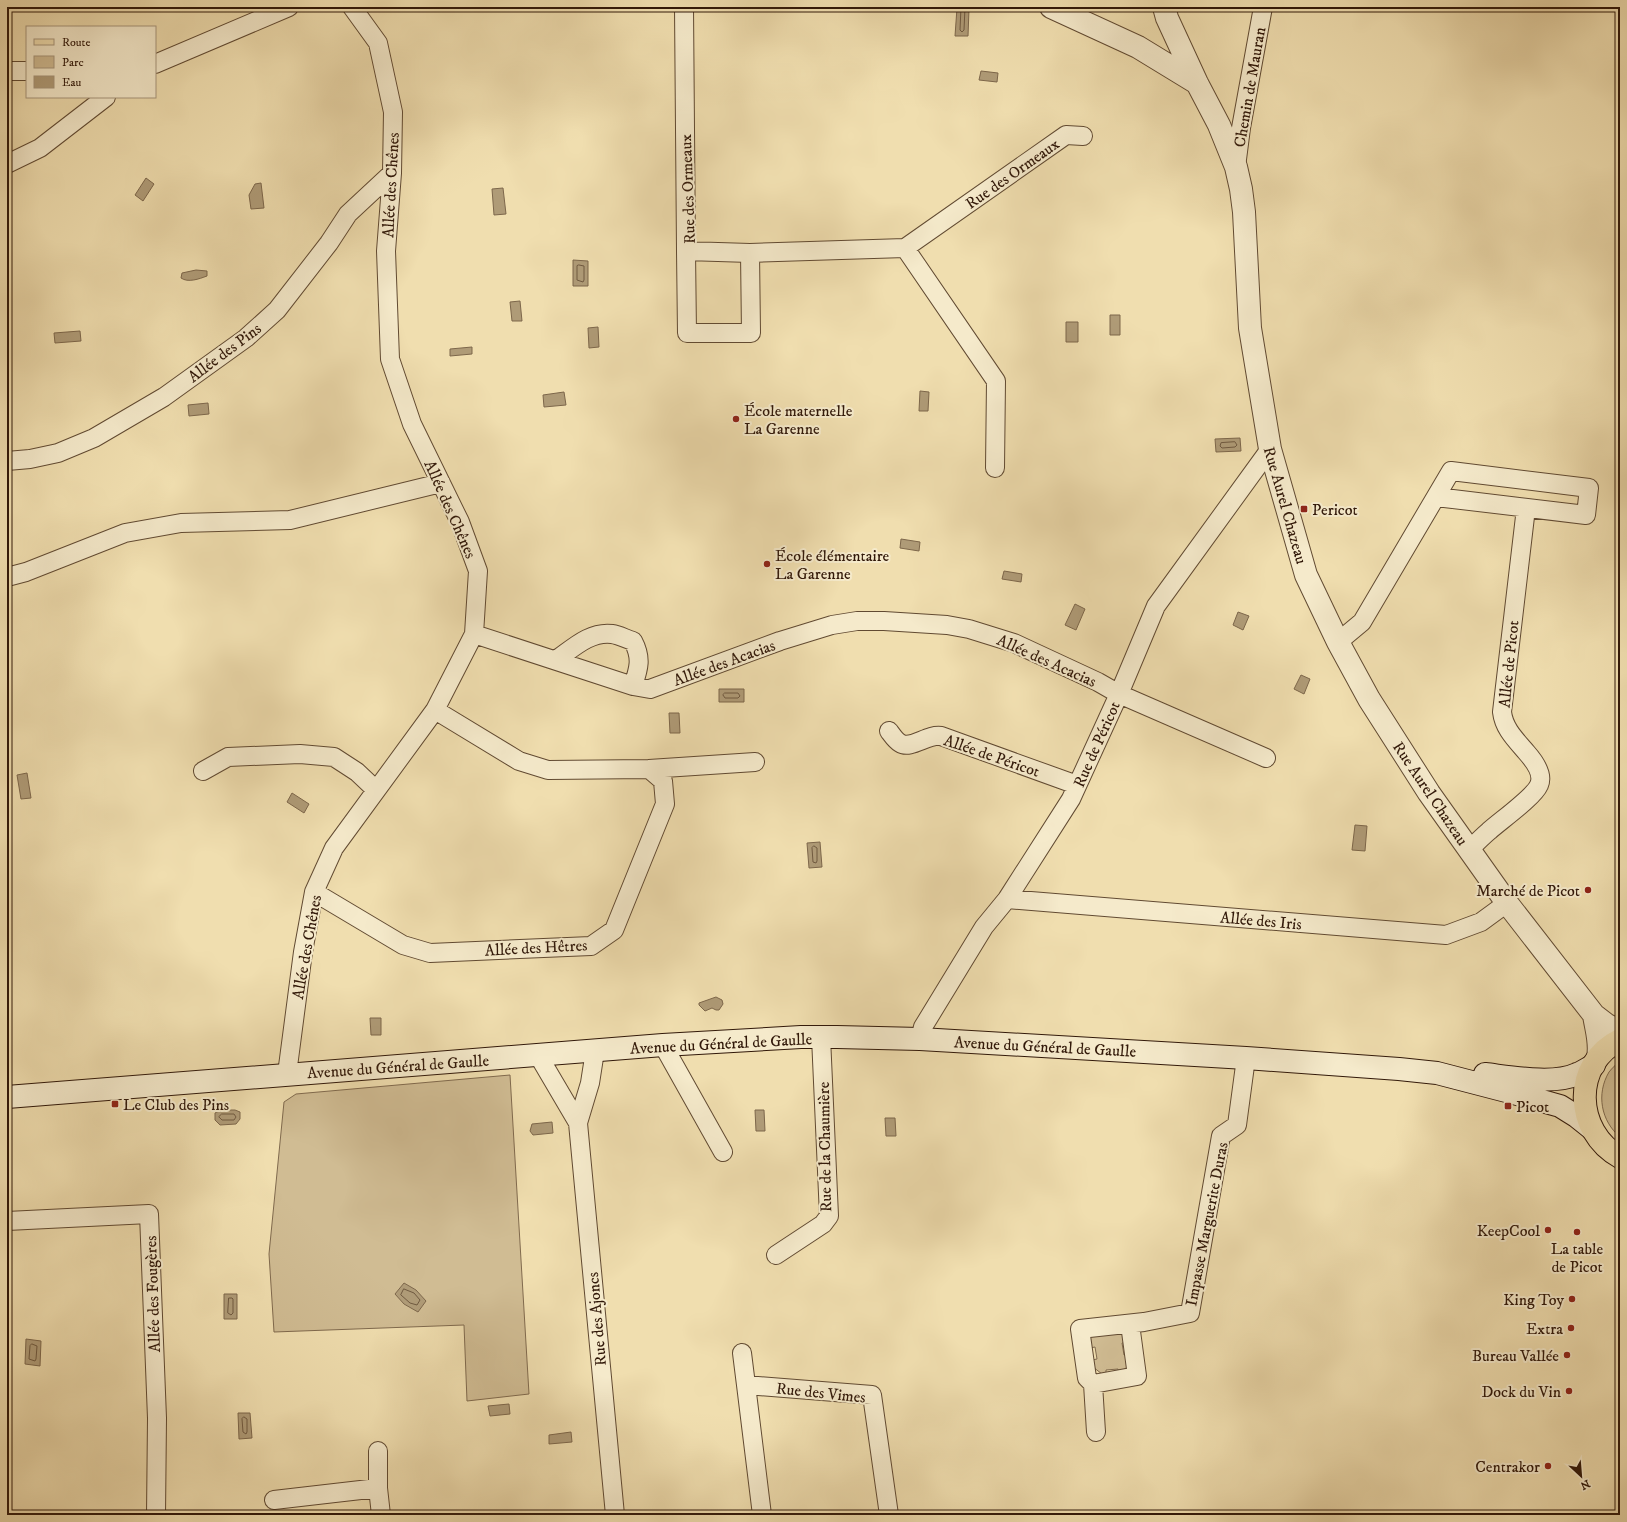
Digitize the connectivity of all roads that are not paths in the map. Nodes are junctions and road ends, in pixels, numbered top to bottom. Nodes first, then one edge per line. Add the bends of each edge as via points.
1 (289, 7) edge
2 (352, 7) edge
3 (684, 7) edge
4 (1053, 7) edge
5 (1164, 7) edge
6 (1263, 7) edge
7 (156, 64) edge
8 (7, 71) edge
9 (26, 71) edge
10 (1197, 83) junction
11 (105, 98) edge
12 (1083, 136) dead end
13 (7, 164) edge
14 (1236, 167) junction
15 (392, 172) junction
16 (905, 248) junction
17 (686, 251) junction
18 (750, 253) junction
19 (1270, 449) junction
20 (7, 460) edge
21 (995, 468) dead end
22 (441, 483) junction
23 (1436, 497) junction
24 (1526, 508) junction
25 (7, 577) edge
26 (474, 634) junction
27 (1338, 642) junction
28 (556, 660) junction
29 (633, 686) junction
30 (1119, 694) junction
31 (435, 710) junction
32 (889, 731) dead end
33 (1266, 758) dead end
34 (755, 762) dead end
35 (649, 768) junction
36 (203, 771) dead end
37 (1077, 785) junction
38 (376, 790) junction
39 (1469, 850) junction
40 (314, 892) junction
41 (1007, 899) junction
42 (1507, 904) junction
43 (1594, 1015) junction
44 (1620, 1031) edge
45 (821, 1037) junction
46 (920, 1039) junction
47 (1620, 1040) edge
48 (663, 1045) junction
49 (595, 1051) junction
50 (538, 1055) junction
51 (1246, 1058) junction
52 (1596, 1061) junction
53 (1437, 1073) junction
54 (287, 1074) junction
55 (7, 1097) edge
56 (578, 1122) junction
57 (1591, 1128) junction
58 (724, 1152) dead end
59 (1620, 1157) edge
60 (7, 1221) edge
61 (776, 1254) dead end
62 (1130, 1324) junction
63 (742, 1353) dead end
64 (1093, 1384) junction
65 (746, 1385) junction
66 (1096, 1432) dead end
67 (378, 1451) dead end
68 (378, 1488) junction
69 (274, 1500) dead end
70 (156, 1515) edge
71 (380, 1515) edge
72 (615, 1515) edge
73 (762, 1515) edge
74 (889, 1515) edge

1 - 7 street
2 - 15 street, Allée des Chênes via 378,43 393,112
3 - 17 street, Rue des Ormeaux
4 - 10 main road via 1138,47
5 - 10 main road, Rue Aurel Chazeau
6 - 14 street, Chemin de Mauran
8 - 9 street
10 - 14 main road, Rue Aurel Chazeau via 1219,125
11 - 13 street via 40,148
12 - 16 street, Rue des Ormeaux via 1066,136
14 - 19 main road, Rue Aurel Chazeau via 1244,212 1250,328
15 - 20 street, Allée des Pins via 348,214 277,310 246,338 164,397 94,438 58,453 30,459
15 - 22 street, Allée des Chênes via 386,251 390,359 412,424
16 - 18 street, Rue des Ormeaux
16 - 21 street via 996,381
17 - 18 street, Rue des Ormeaux
17 - 18 street via 687,333 751,333
19 - 27 main road, Rue Aurel Chazeau via 1306,575
19 - 30 street, Rue de Péricot via 1156,606
22 - 25 street via 290,520 181,523 125,533
22 - 26 street, Allée des Chênes via 460,522 478,571
23 - 24 street
23 - 24 street via 1451,471 1589,488 1586,515
23 - 27 street via 1362,622
24 - 39 street, Allée de Picot via 1502,712 1508,730 1537,765 1540,777 1538,786 1529,796
26 - 28 street, Allée des Acacias
26 - 31 street, Allée des Chênes
27 - 39 main road, Rue Aurel Chazeau via 1369,699
28 - 29 street, Allée des Acacias
28 - 29 street via 590,636 613,634 626,638 633,641 638,649 639,666
29 - 30 street, Allée des Acacias via 650,689 780,641 832,625 857,621 884,621 969,629 1014,643
30 - 33 street, Allée des Acacias
30 - 37 street, Rue de Péricot
31 - 35 street via 519,761 548,770
31 - 38 street, Allée des Chênes
32 - 37 street, Allée de Péricot via 900,743 906,744 941,736
34 - 35 street
35 - 40 street, Allée des Hêtres via 663,781 665,804 614,930 591,946 430,953 403,945
36 - 38 street via 228,757 300,754 334,757 357,772
37 - 41 street, Rue de Péricot via 1071,799
38 - 40 street, Allée des Chênes via 334,848
39 - 42 main road, Rue Aurel Chazeau
40 - 54 street, Allée des Chênes via 303,952
41 - 42 street, Allée des Iris via 1446,936 1481,922
41 - 46 street, Rue de Péricot via 984,927 923,1027
42 - 43 main road, Rue Aurel Chazeau
43 - 44 main road, Rue Aurel Chazeau
43 - 52 main road, Rue Aurel Chazeau via 1600,1048
45 - 46 main road, Avenue du Général de Gaulle
45 - 48 main road, Avenue du Général de Gaulle
45 - 61 street, Rue de la Chaumière via 828,1216 823,1224
46 - 51 main road, Avenue du Général de Gaulle
47 - 52 main road via 1613,1043
48 - 49 main road, Avenue du Général de Gaulle
48 - 58 street
49 - 50 main road, Avenue du Général de Gaulle
49 - 56 street, Rue des Ajoncs via 590,1083
50 - 54 main road, Avenue du Général de Gaulle
50 - 56 street, Rue des Ajoncs
51 - 53 main road, Avenue du Général de Gaulle
51 - 62 street, Impasse Marguerite Duras via 1237,1125 1221,1136 1190,1313
52 - 53 main road, Avenue du Général de Gaulle via 1576,1075 1564,1078 1543,1079 1460,1071
52 - 57 main road via 1588,1074 1584,1102
53 - 57 main road, Avenue du Général de Gaulle via 1560,1106
54 - 55 main road, Avenue du Général de Gaulle
56 - 72 street, Rue des Ajoncs
57 - 59 main road via 1600,1142
60 - 70 street, Allée des Fougères via 149,1214 157,1418
62 - 64 street via 1137,1376
62 - 64 street, Impasse Marguerite Duras via 1080,1329 1087,1378
63 - 65 street
64 - 66 street
65 - 73 street
65 - 74 street, Rue des Vimes via 872,1395
67 - 68 street
68 - 69 street
68 - 71 street

